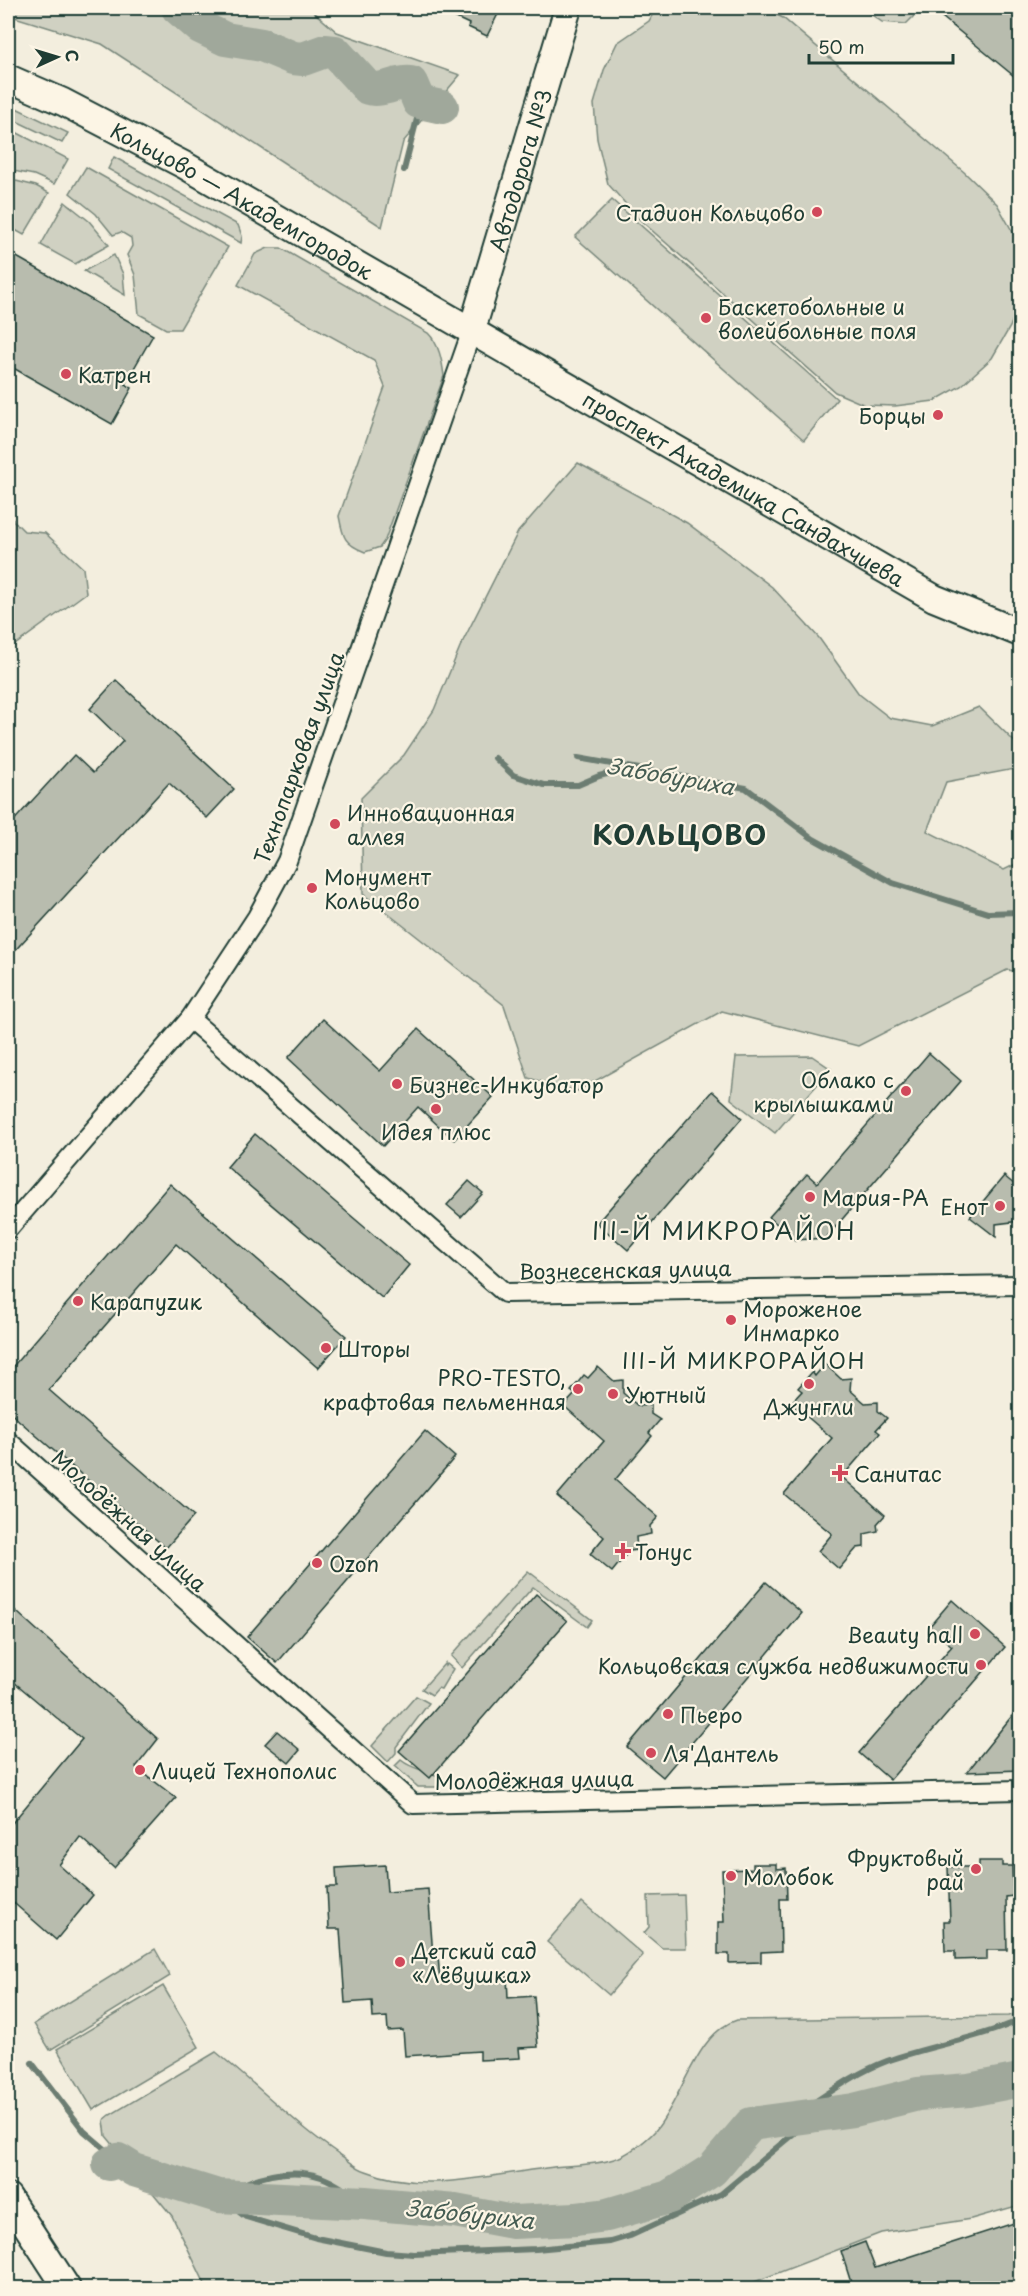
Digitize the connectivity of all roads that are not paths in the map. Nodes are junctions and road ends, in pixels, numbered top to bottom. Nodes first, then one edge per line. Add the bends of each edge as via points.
1 (568, 8) edge
2 (8, 78) edge
3 (471, 333) junction
4 (1020, 633) edge
5 (190, 1019) junction
6 (8, 1229) edge
7 (1020, 1285) edge
8 (8, 1441) edge
9 (1020, 1790) edge
10 (8, 2197) edge
11 (67, 2289) edge

1 - 3 main road, Автодорога №3
2 - 3 main road, Кольцово — Академгородок via 186,166
3 - 4 main road, проспект Академика Сандахчиева via 934,598
3 - 5 street, Технопарковая улица via 287,861 257,917
5 - 6 street, Технопарковая улица
5 - 7 street, Вознесенская улица via 505,1293
8 - 9 street, Молодёжная улица via 413,1804
10 - 11 main road

